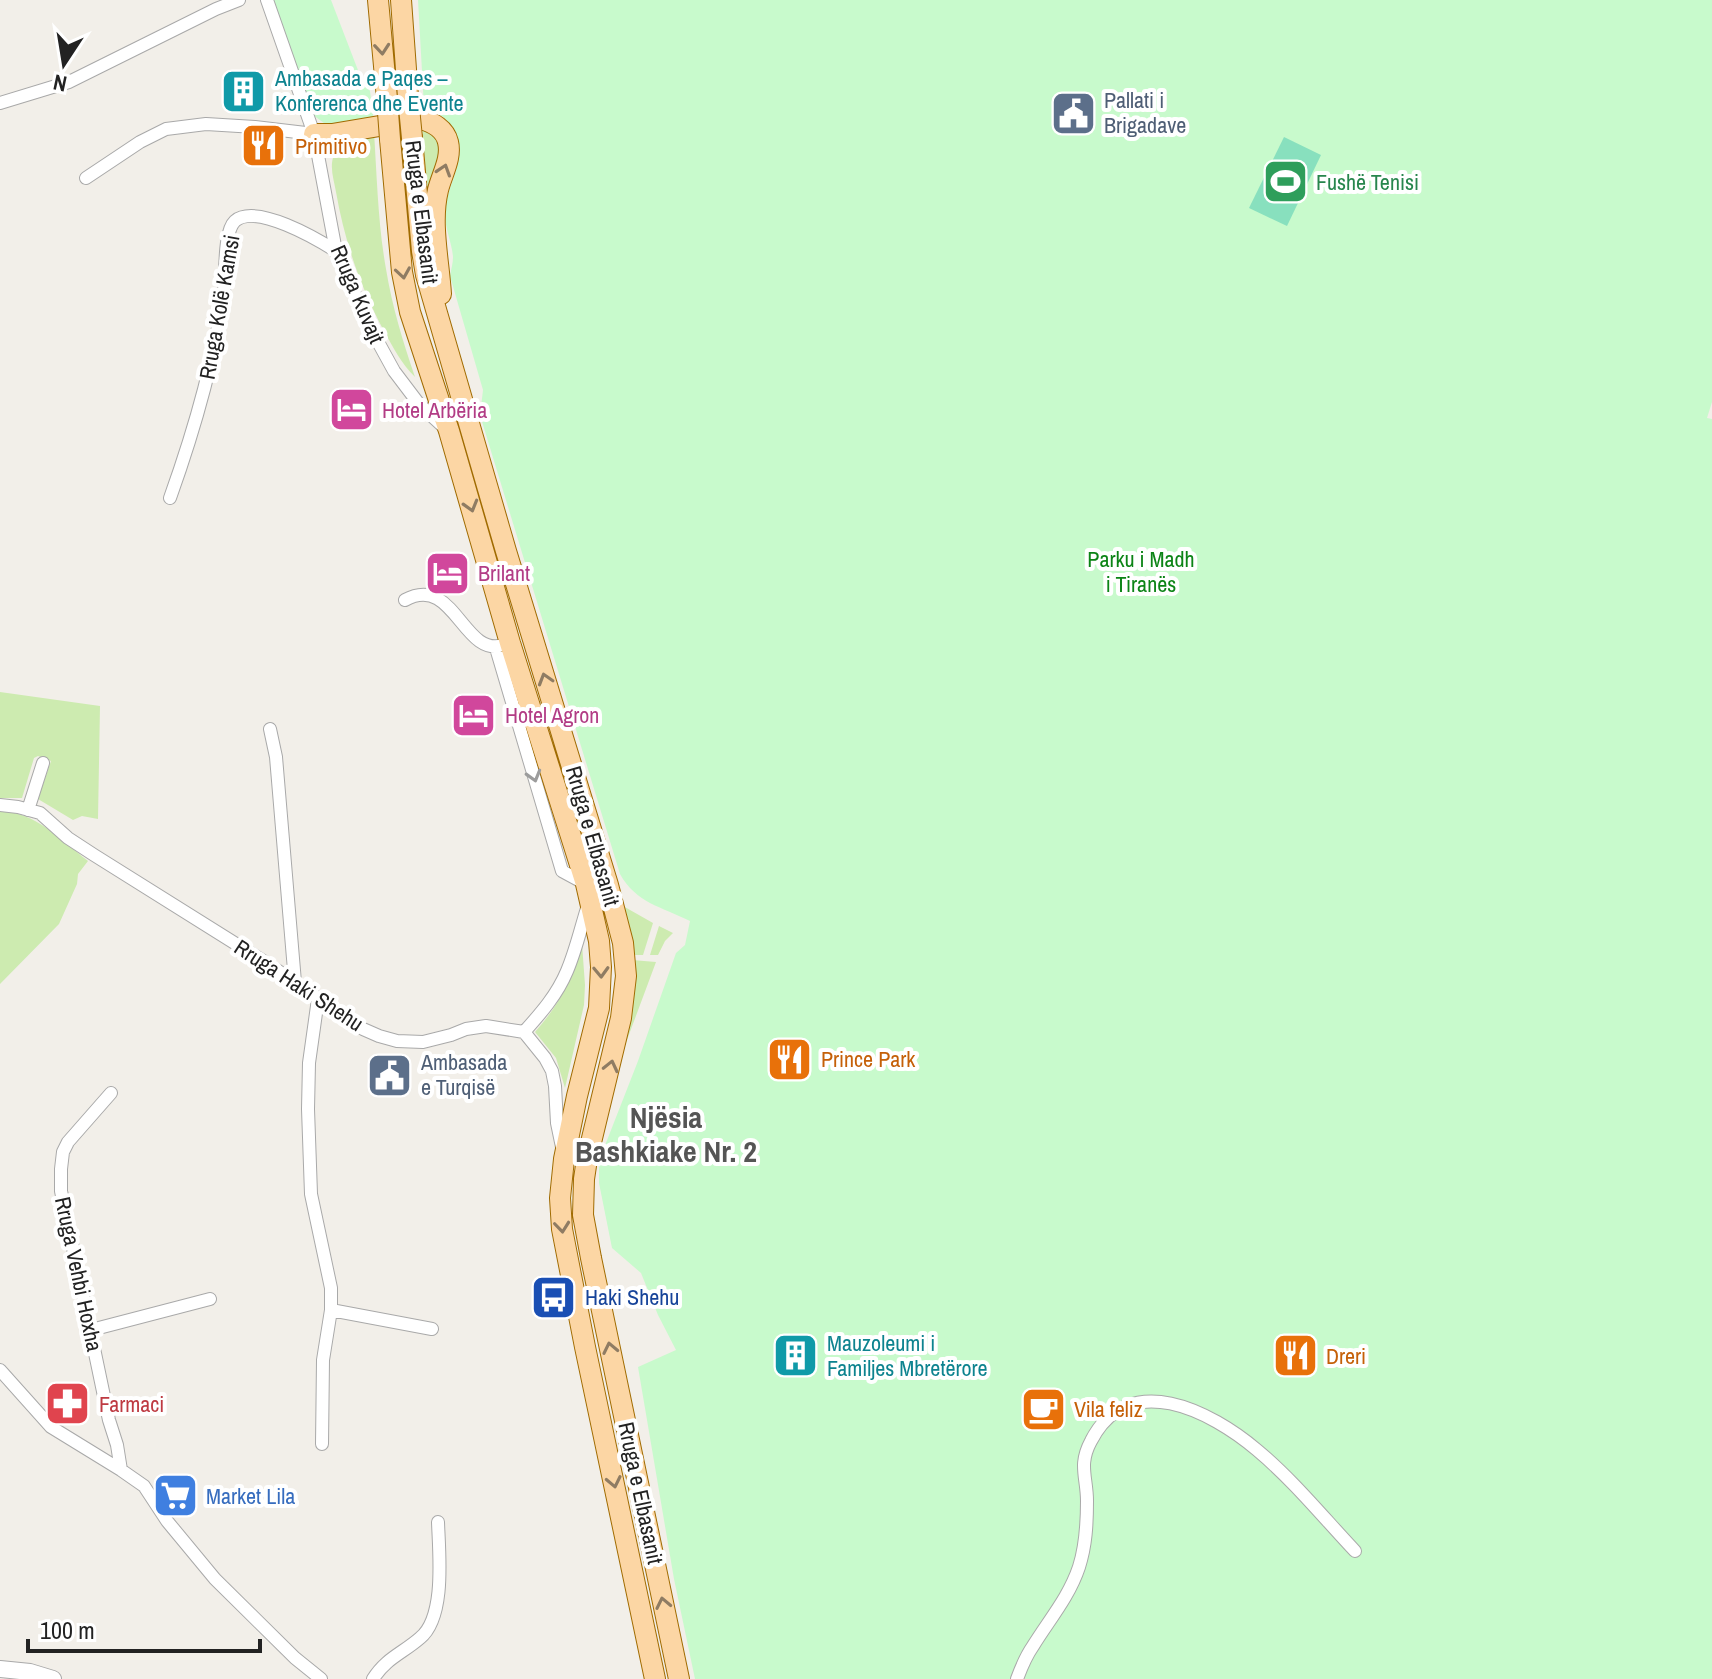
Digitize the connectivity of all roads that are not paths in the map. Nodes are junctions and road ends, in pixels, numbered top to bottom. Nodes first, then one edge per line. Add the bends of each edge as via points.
1 (239, 0) edge
2 (267, 0) edge
3 (378, 0) edge
4 (401, 0) edge
5 (0, 103) edge
6 (314, 134) junction
7 (86, 178) dead end
8 (336, 251) junction
9 (442, 330) junction
10 (449, 431) junction
11 (170, 498) dead end
12 (405, 600) dead end
13 (503, 645) junction
14 (270, 729) dead end
15 (43, 763) dead end
16 (0, 805) edge
17 (28, 810) junction
18 (588, 892) junction
19 (295, 982) junction
20 (318, 999) junction
21 (524, 1032) junction
22 (111, 1093) dead end
23 (564, 1159) junction
24 (210, 1299) dead end
25 (331, 1310) junction
26 (432, 1329) dead end
27 (91, 1330) junction
28 (0, 1370) edge
29 (322, 1444) dead end
30 (121, 1470) junction
31 (438, 1522) dead end
32 (1355, 1551) dead end
33 (0, 1669) edge
34 (53, 1679) edge
35 (321, 1679) edge
36 (373, 1679) edge
37 (655, 1679) edge
38 (679, 1679) edge
39 (1017, 1679) edge

1 - 5 street via 69,82
2 - 6 street, Rruga Kuvajt
3 -> 10 main road, Rruga e Elbasanit, bridge via 402,272
4 - 9 main road, Rruga e Elbasanit, bridge via 422,251
6 - 7 street via 206,124 166,129
6 - 8 street, Rruga Kuvajt
9 -> 6 main road via 436,200 449,154 445,135 421,119
8 - 10 street, Rruga Kuvajt via 394,371
8 - 11 street, Rruga Kolë Kamsi via 264,218 236,220 229,231 220,326
38 -> 9 main road, Rruga e Elbasanit via 583,1215 587,1159 621,1018 623,943
10 -> 13 main road, Rruga e Elbasanit
12 - 13 street via 425,593 435,597 483,644
13 -> 18 main road, Rruga e Elbasanit
14 - 19 street
15 - 17 street
16 - 17 street
17 - 19 street, Rruga Haki Shehu
18 - 21 street via 569,968 550,1003
18 -> 23 main road, Rruga e Elbasanit via 599,941 599,1008
19 - 20 street, Rruga Haki Shehu
20 - 21 street, Rruga Haki Shehu via 363,1029 397,1041 423,1042 486,1026
20 - 25 street via 309,1063 311,1194
21 - 23 street via 552,1071
22 - 27 street, Rruga Vehbi Hoxha via 68,1142 61,1169 61,1191
23 -> 37 main road, Rruga e Elbasanit via 560,1198 567,1262
24 - 27 street
25 - 26 street
25 - 29 street via 323,1360
27 - 30 street, Rruga Vehbi Hoxha
28 - 30 street via 51,1427
30 - 35 street via 144,1486 215,1579
31 - 36 street via 435,1616 420,1639 397,1653
32 - 39 street via 1255,1448 1194,1411 1138,1401 1120,1409 1091,1439 1083,1475 1086,1541 1078,1570
33 - 34 street

